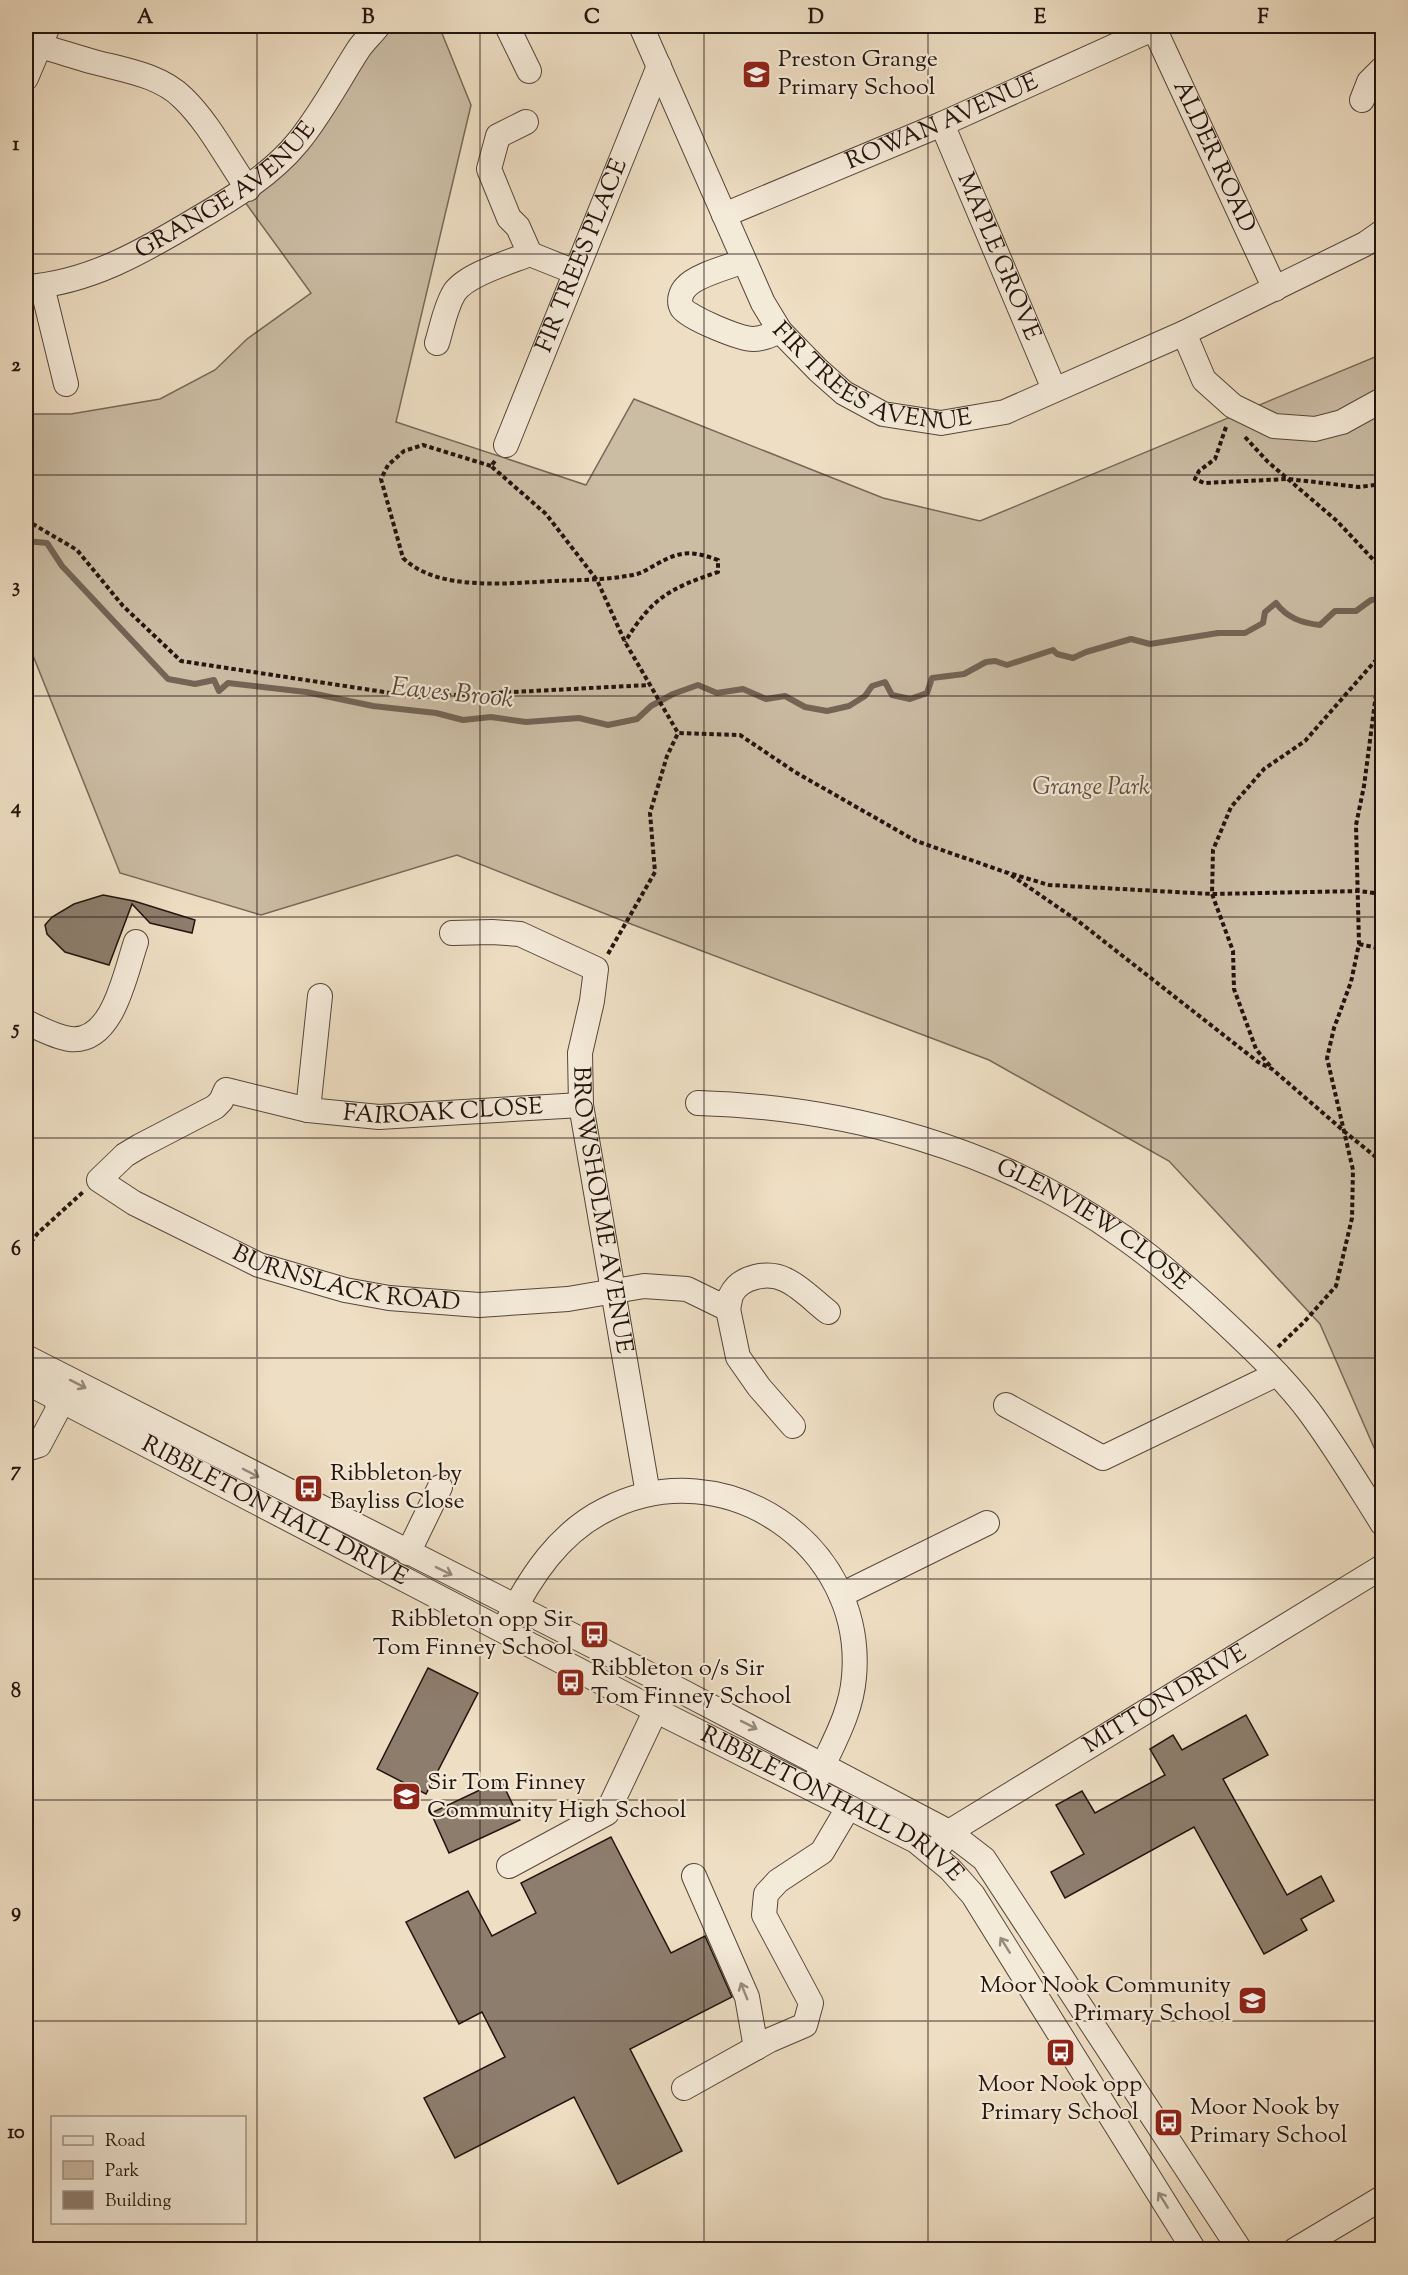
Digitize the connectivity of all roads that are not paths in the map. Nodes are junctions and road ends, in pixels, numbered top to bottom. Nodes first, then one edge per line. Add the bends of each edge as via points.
1 (378, 26) edge
2 (507, 26) edge
3 (641, 26) edge
4 (1155, 26) edge
5 (44, 36) edge
6 (659, 66) junction
7 (1383, 69) edge
8 (529, 71) dead end
9 (26, 78) edge
10 (1362, 100) dead end
11 (526, 122) dead end
12 (942, 124) junction
13 (248, 189) junction
14 (724, 215) junction
15 (1383, 232) edge
16 (530, 254) junction
17 (744, 261) junction
18 (575, 272) junction
19 (34, 287) edge
20 (1275, 289) junction
21 (780, 331) junction
22 (1184, 333) junction
23 (438, 343) dead end
24 (66, 384) dead end
25 (1054, 389) junction
26 (1383, 399) edge
27 (506, 445) road end
28 (452, 933) dead end
29 (136, 942) dead end
30 (320, 996) dead end
31 (26, 1022) edge
32 (698, 1102) dead end
33 (580, 1105) junction
34 (308, 1110) junction
35 (99, 1180) joint
36 (612, 1291) junction
37 (728, 1309) junction
38 (828, 1312) dead end
39 (26, 1357) edge
40 (1271, 1367) junction
41 (26, 1382) edge
42 (60, 1400) junction
43 (1006, 1405) dead end
44 (103, 1410) junction
45 (793, 1426) dead end
46 (26, 1449) edge
47 (440, 1487) dead end
48 (648, 1494) junction
49 (987, 1523) dead end
50 (1383, 1523) edge
51 (408, 1553) junction
52 (1383, 1567) edge
53 (841, 1595) junction
54 (515, 1606) junction
55 (502, 1631) junction
56 (668, 1684) junction
57 (655, 1710) junction
58 (823, 1764) junction
59 (813, 1788) junction
60 (848, 1808) junction
61 (949, 1832) junction
62 (933, 1856) junction
63 (509, 1866) dead end
64 (694, 1876) dead end
65 (756, 2048) junction
66 (684, 2088) dead end
67 (1383, 2198) edge
68 (1194, 2250) edge
69 (1240, 2250) edge
70 (1294, 2250) edge

1 - 13 street, GRANGE AVENUE via 359,48 297,143
2 - 8 street
3 - 6 street, FIR TREES AVENUE
4 - 12 street, ROWAN AVENUE
4 - 20 street, ALDER ROAD
5 - 9 street
5 - 13 street via 170,87 202,121
6 - 14 street, FIR TREES AVENUE
6 - 18 street, FIR TREES PLACE
7 - 10 street via 1369,82
11 - 16 street via 498,136 489,169 509,218 518,227
12 - 14 street, ROWAN AVENUE
12 - 25 street, MAPLE GROVE
13 - 19 street, GRANGE AVENUE via 120,262 75,279
14 - 17 street, FIR TREES AVENUE
15 - 20 street, FIR TREES AVENUE
16 - 18 street
16 - 23 street via 475,277 456,290
17 - 21 street, FIR TREES AVENUE
17 - 21 street via 692,281 684,288 681,305 686,312 735,336 765,338
18 - 27 street, FIR TREES PLACE
19 - 24 street
20 - 22 street, FIR TREES AVENUE
21 - 25 street, FIR TREES AVENUE via 844,393 882,414 941,423 1005,412
22 - 25 street, FIR TREES AVENUE
22 - 26 street via 1204,380 1233,406 1274,426 1315,429 1342,422
28 - 33 street, BROWSHOLME AVENUE via 520,934 596,969 580,1053
29 - 31 street via 110,1017 97,1032 68,1039
30 - 34 street, FAIROAK CLOSE
32 - 40 street, GLENVIEW CLOSE via 783,1108 836,1117 937,1144 1016,1175 1091,1215 1152,1258
33 - 34 street, FAIROAK CLOSE via 379,1117
33 - 36 street, BROWSHOLME AVENUE
34 - 35 street, FAIROAK CLOSE via 226,1090 215,1107 125,1155
35 - 36 street, BURNSLACK ROAD via 134,1203 259,1265 345,1290 389,1298 478,1305 557,1300
36 - 37 street, BURNSLACK ROAD via 644,1286 687,1290
36 - 48 street, BROWSHOLME AVENUE
37 - 38 street via 739,1286 768,1275 794,1284
37 - 45 street via 738,1357
39 -> 44 street, RIBBLETON HALL DRIVE
40 - 43 street via 1103,1458
40 - 50 street, GLENVIEW CLOSE via 1308,1410
41 - 42 street, RIBBLETON HALL DRIVE
42 - 44 street, RIBBLETON HALL DRIVE
42 - 46 street via 39,1445
44 -> 51 street, RIBBLETON HALL DRIVE
44 - 55 street, RIBBLETON HALL DRIVE
47 - 51 street, RIBBLETON HALL DRIVE
48 - 53 street via 710,1493 768,1514 811,1548
48 - 54 street via 606,1509 569,1534 540,1567
49 - 53 street
51 -> 54 street, RIBBLETON HALL DRIVE
52 - 61 street, MITTON DRIVE
53 - 58 street via 853,1635 854,1678 846,1719
54 - 55 street
54 - 56 street, RIBBLETON HALL DRIVE
55 - 57 street, RIBBLETON HALL DRIVE
56 - 57 street
56 -> 58 street, RIBBLETON HALL DRIVE
57 - 59 street, RIBBLETON HALL DRIVE
57 - 63 street via 607,1813
58 - 59 street
58 - 61 street, RIBBLETON HALL DRIVE
59 - 60 street, RIBBLETON HALL DRIVE
60 - 62 street, RIBBLETON HALL DRIVE via 916,1841
60 - 65 street via 822,1852 778,1881 766,1894 764,1915 811,2003 805,2025
61 - 62 street
61 - 69 street, RIBBLETON HALL DRIVE via 984,1859
68 -> 62 street, RIBBLETON HALL DRIVE via 973,1895
65 -> 64 street via 747,1997
65 - 66 street
67 - 70 street

